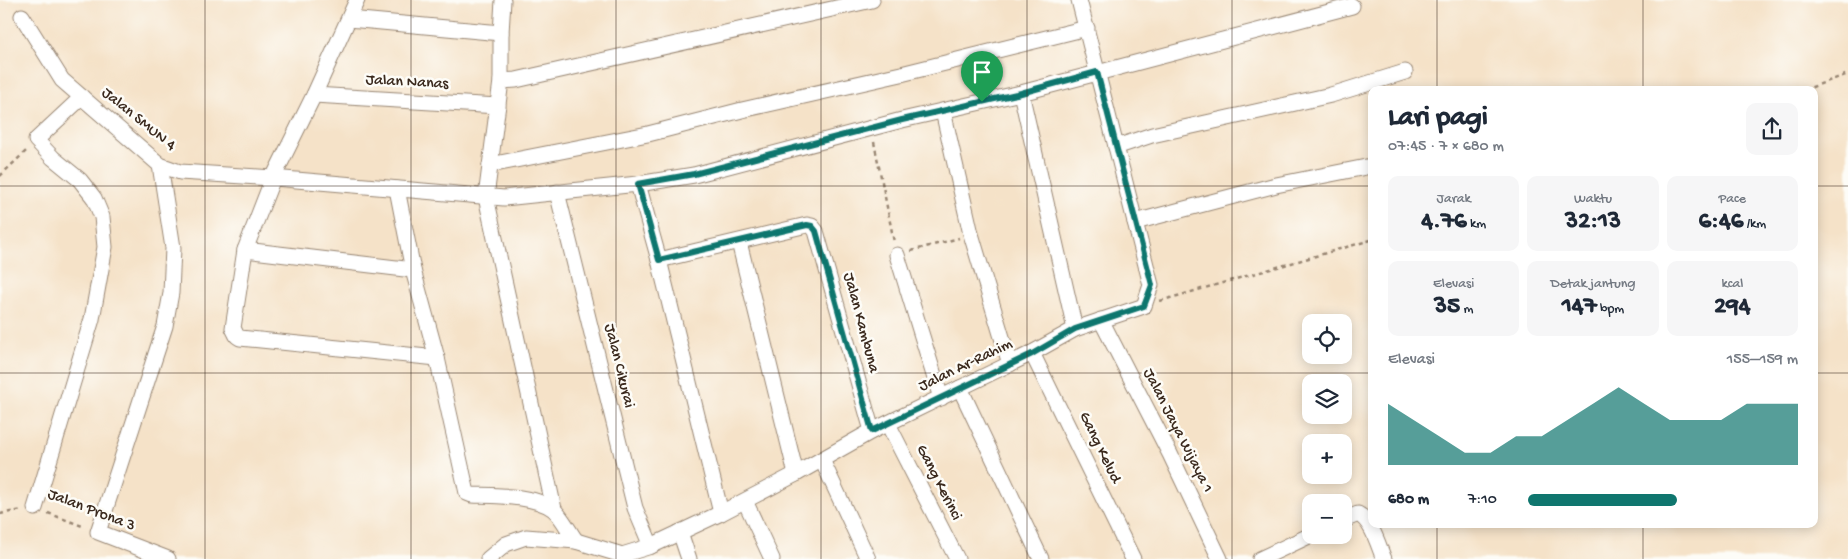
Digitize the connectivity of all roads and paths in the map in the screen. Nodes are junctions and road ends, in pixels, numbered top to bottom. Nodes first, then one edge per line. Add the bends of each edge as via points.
1 (357, 0) edge
2 (503, 0) edge
3 (872, 0) edge
4 (1079, 0) edge
5 (1352, 6) dead end
6 (22, 16) dead end
7 (349, 19) junction
8 (1087, 28) junction
9 (501, 33) junction
10 (1097, 72) junction
11 (1405, 72) dead end
12 (1848, 74) edge
13 (501, 81) junction
14 (1815, 86) edge
15 (1021, 93) junction
16 (314, 96) junction
17 (82, 97) junction
18 (498, 106) junction
19 (943, 111) junction
20 (871, 128) junction
21 (36, 140) junction
22 (1116, 147) junction
23 (160, 165) junction
24 (490, 165) junction
25 (1368, 167) edge
26 (0, 176) edge
27 (273, 178) junction
28 (638, 184) junction
29 (397, 189) junction
30 (557, 192) junction
31 (486, 197) junction
32 (1135, 222) junction
33 (971, 234) junction
34 (1368, 241) edge
35 (739, 242) junction
36 (245, 250) junction
37 (897, 255) junction
38 (659, 260) junction
39 (413, 270) junction
40 (1144, 306) junction
41 (1101, 320) junction
42 (1075, 329) junction
43 (1032, 354) junction
44 (437, 358) junction
45 (1010, 364) junction
46 (960, 388) junction
47 (941, 398) junction
48 (888, 424) junction
49 (872, 431) junction
50 (822, 460) junction
51 (796, 474) junction
52 (745, 501) junction
53 (35, 508) junction
54 (554, 509) junction
55 (0, 514) edge
56 (721, 514) junction
57 (1352, 517) edge
58 (1368, 524) edge
59 (1370, 528) edge
60 (98, 532) junction
61 (680, 532) junction
62 (1302, 539) edge
63 (576, 541) junction
64 (651, 546) junction
65 (168, 559) edge
66 (488, 559) edge
67 (689, 559) edge
68 (772, 559) edge
69 (868, 559) edge
70 (957, 559) edge
71 (1041, 559) edge
72 (1133, 559) edge
73 (1220, 559) edge
74 (1260, 559) edge
75 (1384, 559) edge

1 - 7 street
2 - 9 street
3 - 13 street
4 - 8 street
5 - 10 street, Jalan SMUN 4
6 - 17 street, Jalan SMUN 4 via 62,80
7 - 9 street
7 - 16 street
8 - 10 street
8 - 24 street via 648,134
9 - 13 street
10 - 15 street, Jalan SMUN 4
10 - 22 street
11 - 22 street via 1331,95 1152,135
12 - 14 path
13 - 18 street
15 - 19 street, Jalan SMUN 4
15 - 42 street
16 - 18 street, Jalan Nanas
16 - 27 street
17 - 21 street
17 - 23 street, Jalan SMUN 4
18 - 24 street
19 - 20 street, Jalan SMUN 4
19 - 33 street
20 - 28 street, Jalan SMUN 4 via 694,174
20 - 37 path
21 - 26 path
21 - 53 street via 80,180 94,198 102,217 105,247 92,319
22 - 32 street
23 - 27 street, Jalan SMUN 4 via 180,172
23 - 60 street via 173,248 166,326
24 - 31 street
25 - 32 street via 1276,185
27 - 29 street, Jalan SMUN 4
27 - 36 street
28 - 30 street, Jalan SMUN 4
28 - 38 street
29 - 31 street, Jalan SMUN 4
29 - 39 street
30 - 31 street, Jalan SMUN 4
30 - 64 street, Jalan Cikurai via 636,508
31 - 54 street
32 - 40 street via 1152,285
33 - 37 path
33 - 45 street
34 - 40 path
35 - 38 street
35 - 49 street, Jalan Kambuna via 807,225 816,231
35 - 51 street
36 - 39 street
36 - 44 street via 233,328 240,338
37 - 47 street
38 - 56 street
39 - 44 street
40 - 41 street, Jalan Ar-Rahim
41 - 42 street, Jalan Ar-Rahim
41 - 73 street, Jalan Jaya Wijaya 1
42 - 43 street, Jalan Ar-Rahim
43 - 45 street, Jalan Ar-Rahim
43 - 72 street, Gang Kelud
44 - 54 street via 467,493 515,497
45 - 46 street, Jalan Ar-Rahim
46 - 47 street, Jalan Ar-Rahim
46 - 71 street
47 - 48 street, Jalan Ar-Rahim
48 - 49 street, Jalan Ar-Rahim
48 - 70 street, Gang Kerinci
49 - 50 street, Jalan Ar-Rahim
50 - 51 street, Jalan Ar-Rahim
50 - 69 street
51 - 52 street, Jalan Ar-Rahim
52 - 56 street, Jalan Ar-Rahim
52 - 68 street
53 - 55 path, Jalan Prona 3
53 - 60 path, Jalan Prona 3
54 - 63 street
56 - 61 street, Jalan Ar-Rahim
57 - 58 street via 1363,516
59 - 75 street
60 - 65 street, Jalan Prona 3
61 - 64 street, Jalan Ar-Rahim
61 - 67 street
62 - 74 street
63 - 64 street, Jalan Ar-Rahim via 622,555
63 - 66 street, Jalan Ar-Rahim via 526,537 506,544

